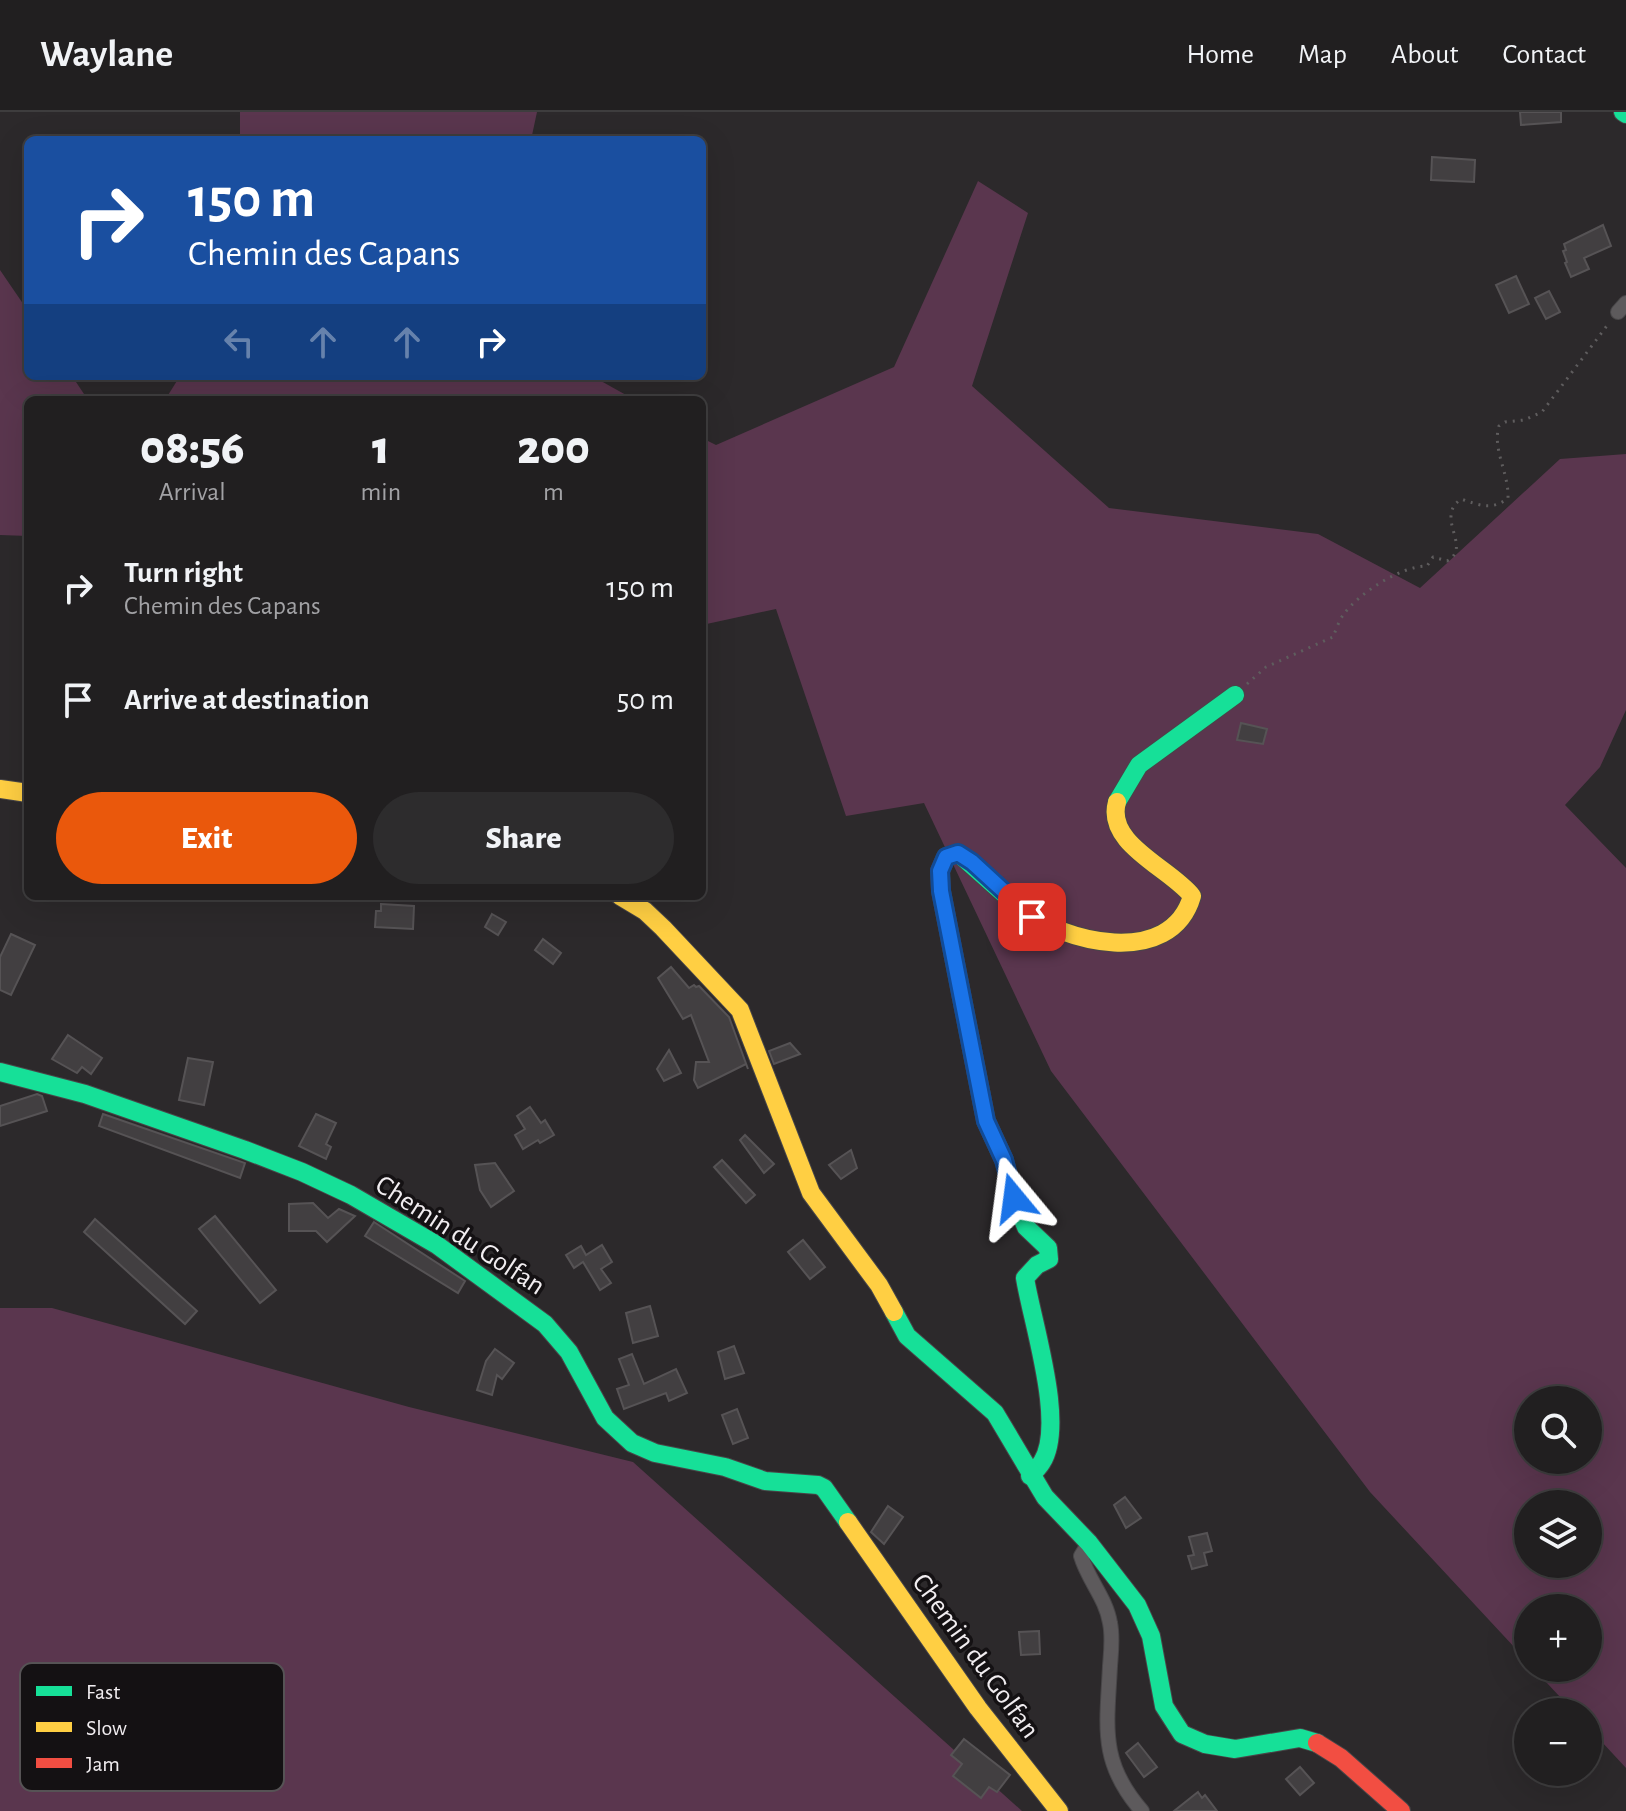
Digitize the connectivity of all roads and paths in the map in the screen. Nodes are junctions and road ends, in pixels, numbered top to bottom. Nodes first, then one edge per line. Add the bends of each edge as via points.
1 (1622, 307) edge
2 (1235, 695) joint
3 (0, 789) edge
4 (24, 792) edge
5 (627, 900) edge
6 (0, 1072) edge
7 (1030, 1476) junction
8 (1089, 1543) junction
9 (1059, 1811) edge
10 (1142, 1811) edge
11 (1401, 1811) edge

1 - 2 path via 1542,412 1499,426 1495,438 1509,482 1508,498 1498,506 1461,499 1453,504 1453,558 1433,557 1427,566 1406,569 1363,594 1343,615 1333,637 1266,667
2 - 7 street via 1139,765 1115,805 1116,823 1127,842 1192,896 1189,909 1161,932 1125,946 1092,943 1032,917 958,853 946,857 940,871 986,1121 1026,1227 1048,1248 1049,1259 1025,1278 1052,1414 1046,1460
3 - 4 street
5 - 7 street via 663,928 740,1010 811,1193 879,1285 907,1336 995,1413
6 - 9 street, Chemin du Golfan via 117,1105 323,1181 424,1237 548,1326 567,1345 598,1411 629,1441 648,1452 730,1468 762,1481 824,1488 978,1708
7 - 8 street
8 - 10 street via 1081,1556 1111,1624 1111,1759 1126,1794
8 - 11 street via 1137,1605 1151,1636 1164,1706 1182,1734 1235,1749 1300,1738 1319,1744

